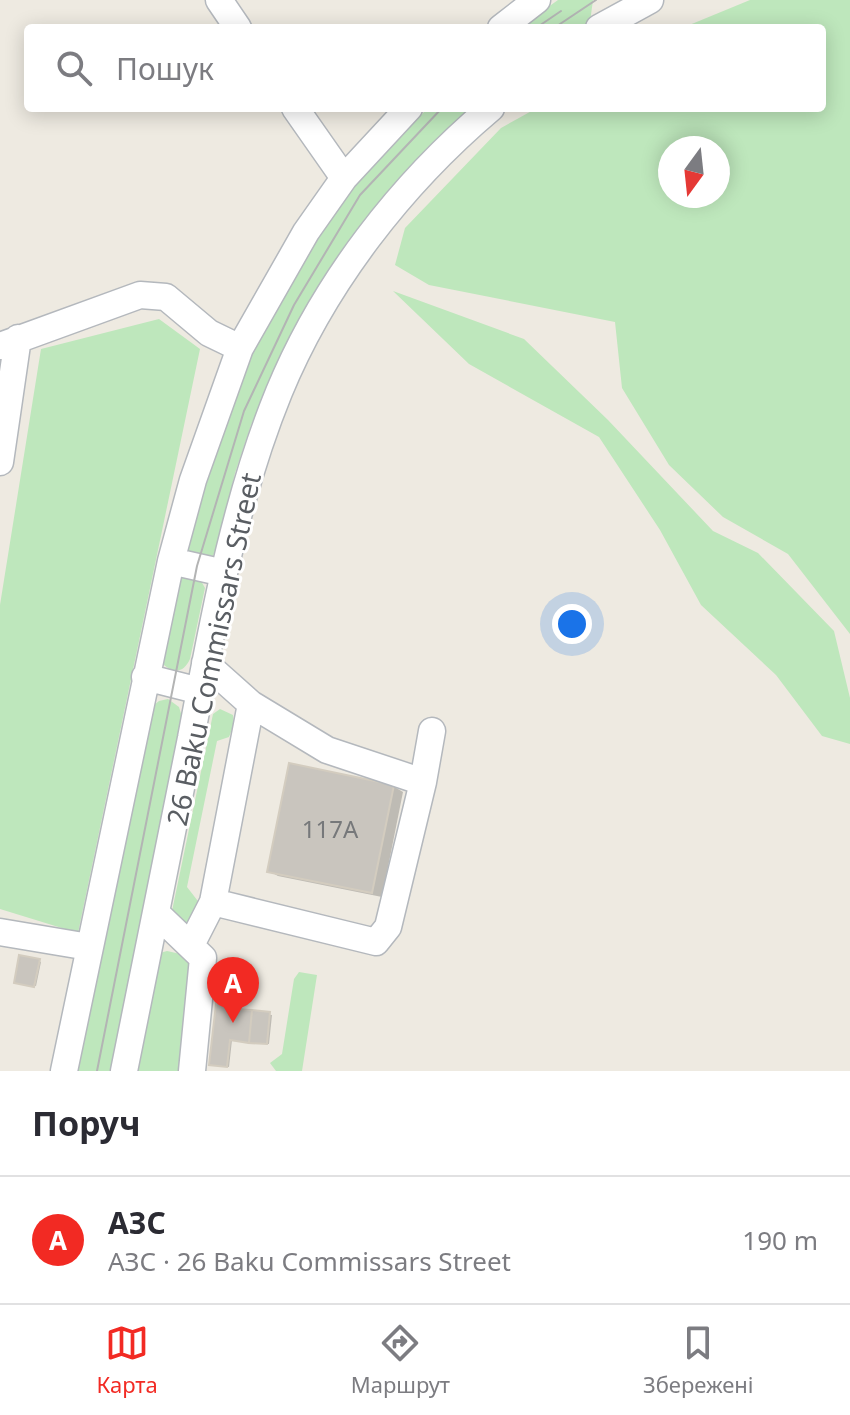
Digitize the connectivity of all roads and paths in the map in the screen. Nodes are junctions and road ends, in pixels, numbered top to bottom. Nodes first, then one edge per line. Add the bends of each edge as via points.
1 (219, 0) edge
2 (537, 0) edge
3 (650, 0) edge
4 (606, 16) edge
5 (235, 24) edge
6 (506, 24) edge
7 (298, 112) edge
8 (405, 112) edge
9 (486, 112) edge
10 (344, 178) junction
11 (9, 342) edge
12 (240, 348) junction
13 (0, 462) edge
14 (171, 561) junction
15 (224, 573) junction
16 (205, 663) junction
17 (145, 677) junction
18 (200, 691) junction
19 (251, 704) junction
20 (432, 731) dead end
21 (423, 782) junction
22 (213, 902) junction
23 (156, 913) junction
24 (0, 932) edge
25 (191, 945) junction
26 (89, 947) junction
27 (64, 1071) edge
28 (124, 1071) edge
29 (192, 1071) edge

1 - 5 street
2 - 6 street
3 - 4 street
7 - 10 street
8 - 10 street, 26 Baku Commissars Street
9 - 15 street, 26 Baku Commissars Street via 404,192 314,321 253,464
10 - 12 street, 26 Baku Commissars Street via 306,232
11 - 12 street via 140,295 166,297 209,333
11 - 13 street
12 - 14 street, 26 Baku Commissars Street via 193,480
14 - 15 street
14 - 17 street, 26 Baku Commissars Street
15 - 16 street, 26 Baku Commissars Street
16 - 18 street, 26 Baku Commissars Street
16 - 19 street
17 - 18 street
17 - 26 street, 26 Baku Commissars Street
18 - 23 street, 26 Baku Commissars Street
19 - 21 street via 327,750
19 - 22 street
20 - 21 street
21 - 22 street via 388,927 376,942
22 - 25 street
23 - 25 street
23 - 28 street, 26 Baku Commissars Street
24 - 26 street
25 - 29 street via 203,958
26 - 27 street, 26 Baku Commissars Street

